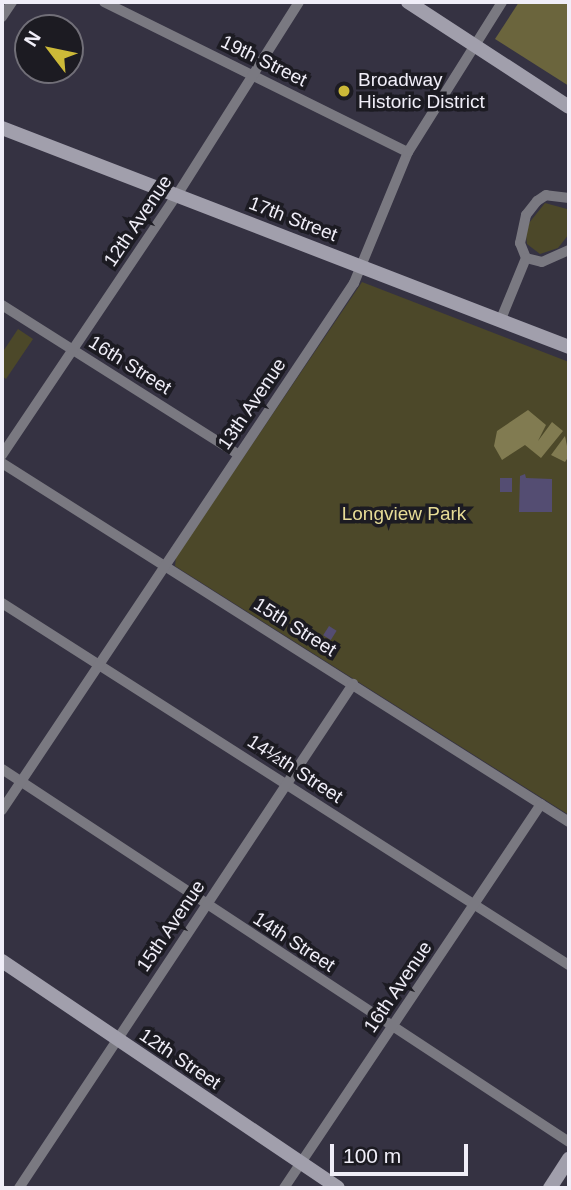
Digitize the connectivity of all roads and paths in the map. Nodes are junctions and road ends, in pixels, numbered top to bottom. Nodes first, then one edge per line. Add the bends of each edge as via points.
1 (104, 2) edge
2 (299, 2) edge
3 (408, 2) edge
4 (502, 2) edge
5 (474, 46) junction
6 (253, 76) junction
7 (569, 107) edge
8 (2, 128) edge
9 (408, 152) junction
10 (177, 195) junction
11 (569, 198) edge
12 (569, 250) edge
13 (526, 258) junction
14 (362, 266) junction
15 (2, 305) edge
16 (501, 319) junction
17 (569, 347) edge
18 (73, 350) junction
19 (2, 455) edge
20 (239, 455) junction
21 (2, 463) edge
22 (164, 566) junction
23 (2, 603) edge
24 (98, 664) junction
25 (353, 684) junction
26 (2, 769) edge
27 (21, 781) junction
28 (286, 784) junction
29 (541, 804) junction
30 (2, 810) edge
31 (569, 822) edge
32 (206, 905) junction
33 (474, 905) junction
34 (2, 961) edge
35 (569, 965) edge
36 (392, 1027) junction
37 (116, 1039) junction
38 (569, 1142) edge
39 (569, 1159) edge
40 (300, 1163) junction
41 (19, 1188) edge
42 (284, 1188) edge
43 (338, 1188) edge
44 (551, 1188) edge

1 - 6 street, 19th Street
2 - 6 street, 12th Avenue
3 - 5 street
4 - 5 street, 13th Avenue
5 - 7 street
5 - 9 street, 13th Avenue
6 - 9 street, 19th Street
6 - 10 street, 12th Avenue
8 - 10 street, 17th Street
9 - 14 street, 13th Avenue
10 - 14 street, 17th Street
10 - 18 street, 12th Avenue
11 - 13 street via 546,195 531,208 520,243
12 - 13 street via 551,260
13 - 16 street
14 - 16 street, 17th Street
14 - 20 street, 13th Avenue
15 - 18 street, 16th Street
16 - 17 street, 17th Street
18 - 19 street, 12th Avenue
18 - 20 street, 16th Street
20 - 22 street, 13th Avenue
21 - 22 street, 15th Street
22 - 24 street, 13th Avenue
22 - 25 street, 15th Street
23 - 24 street, 14½th Street
24 - 27 street, 13th Avenue
24 - 28 street, 14½th Street
25 - 28 street, 15th Avenue
25 - 29 street, 15th Street
26 - 27 street, 14th Street
27 - 30 street, 13th Avenue
27 - 32 street, 14th Street
28 - 32 street, 15th Avenue
28 - 33 street, 14½th Street
29 - 31 street, 15th Street
29 - 33 street, 16th Avenue
32 - 36 street, 14th Street
32 - 37 street, 15th Avenue
33 - 35 street, 14½th Street
33 - 36 street, 16th Avenue
34 - 37 street, 12th Street
36 - 38 street, 14th Street
36 - 40 street, 16th Avenue
37 - 40 street, 12th Street
37 - 41 street, 15th Avenue
39 - 44 street
40 - 42 street, 16th Avenue
40 - 43 street, 12th Street

